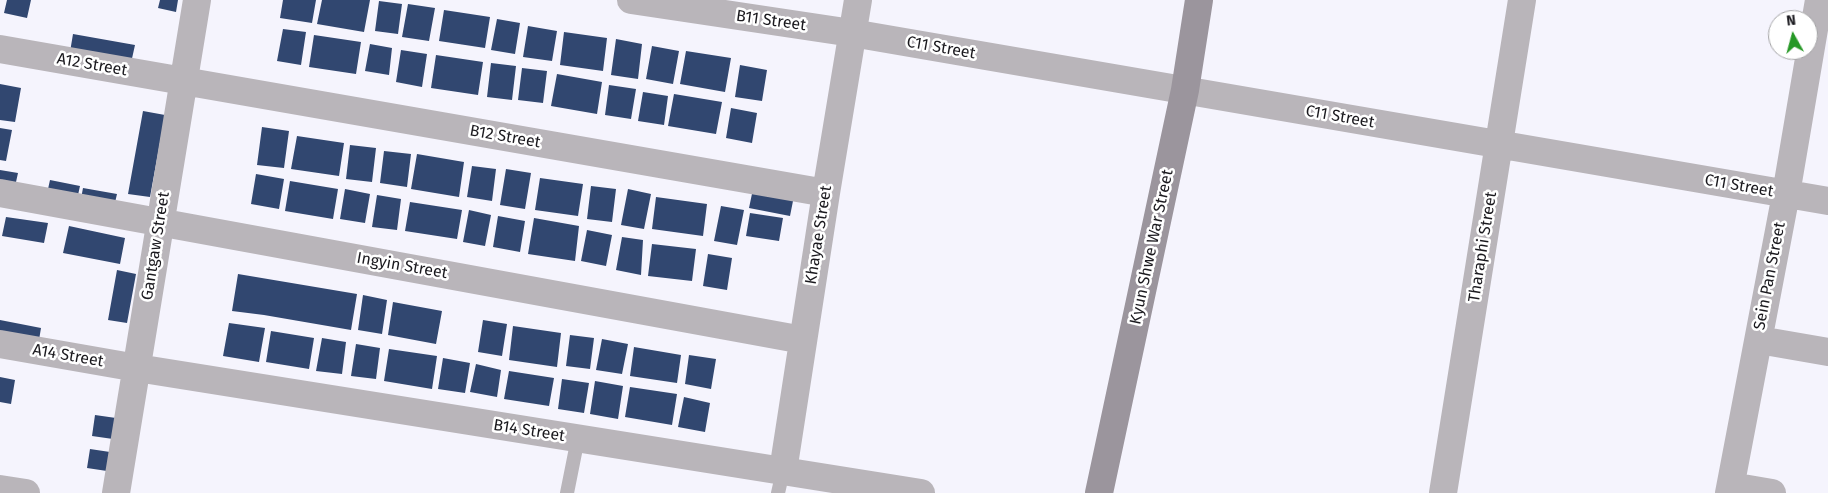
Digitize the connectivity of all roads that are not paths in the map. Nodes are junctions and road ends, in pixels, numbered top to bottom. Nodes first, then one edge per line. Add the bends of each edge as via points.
1 (197, 0) edge
2 (631, 0) edge
3 (858, 0) edge
4 (1199, 0) edge
5 (1522, 0) edge
6 (1819, 0) edge
7 (852, 33) junction
8 (1820, 41) edge
9 (0, 49) edge
10 (183, 81) junction
11 (1185, 90) junction
12 (1500, 144) junction
13 (0, 193) edge
14 (826, 193) junction
15 (1786, 194) junction
16 (1828, 201) edge
17 (160, 222) junction
18 (803, 340) junction
19 (1758, 340) junction
20 (0, 344) edge
21 (1828, 352) edge
22 (137, 368) junction
23 (578, 438) junction
24 (781, 482) edge
25 (0, 489) edge
26 (1730, 489) edge
27 (26, 493) edge
28 (116, 493) edge
29 (567, 493) edge
30 (921, 493) edge
31 (1100, 493) edge
32 (1444, 493) edge
33 (1772, 493) edge

1 - 10 street, Gantgaw Street
2 - 7 street, B11 Street
3 - 7 street, Khayae Street
4 - 11 street, Kyun Shwe War Street
5 - 12 street, Tharaphi Street
6 - 8 street, Sein Pan Street
7 - 11 street, C11 Street
7 - 14 street, Khayae Street
8 - 15 street, Sein Pan Street
9 - 10 street, A12 Street
10 - 14 street, B12 Street
10 - 17 street, Gantgaw Street
11 - 12 street, C11 Street
11 - 31 street, Kyun Shwe War Street
12 - 15 street, C11 Street
12 - 32 street, Tharaphi Street
13 - 17 street, Ingyin Street
14 - 18 street, Khayae Street
15 - 16 street, C11 Street
15 - 19 street, Sein Pan Street
17 - 18 street, Ingyin Street
17 - 22 street, Gantgaw Street
18 - 24 street, Khayae Street
19 - 21 street
19 - 26 street, Sein Pan Street
20 - 22 street, A14 Street
22 - 23 street, B14 Street
22 - 28 street, Gantgaw Street
23 - 24 street, B14 Street
23 - 29 lane
24 - 30 street, B14 Street
25 - 27 street
26 - 33 street

